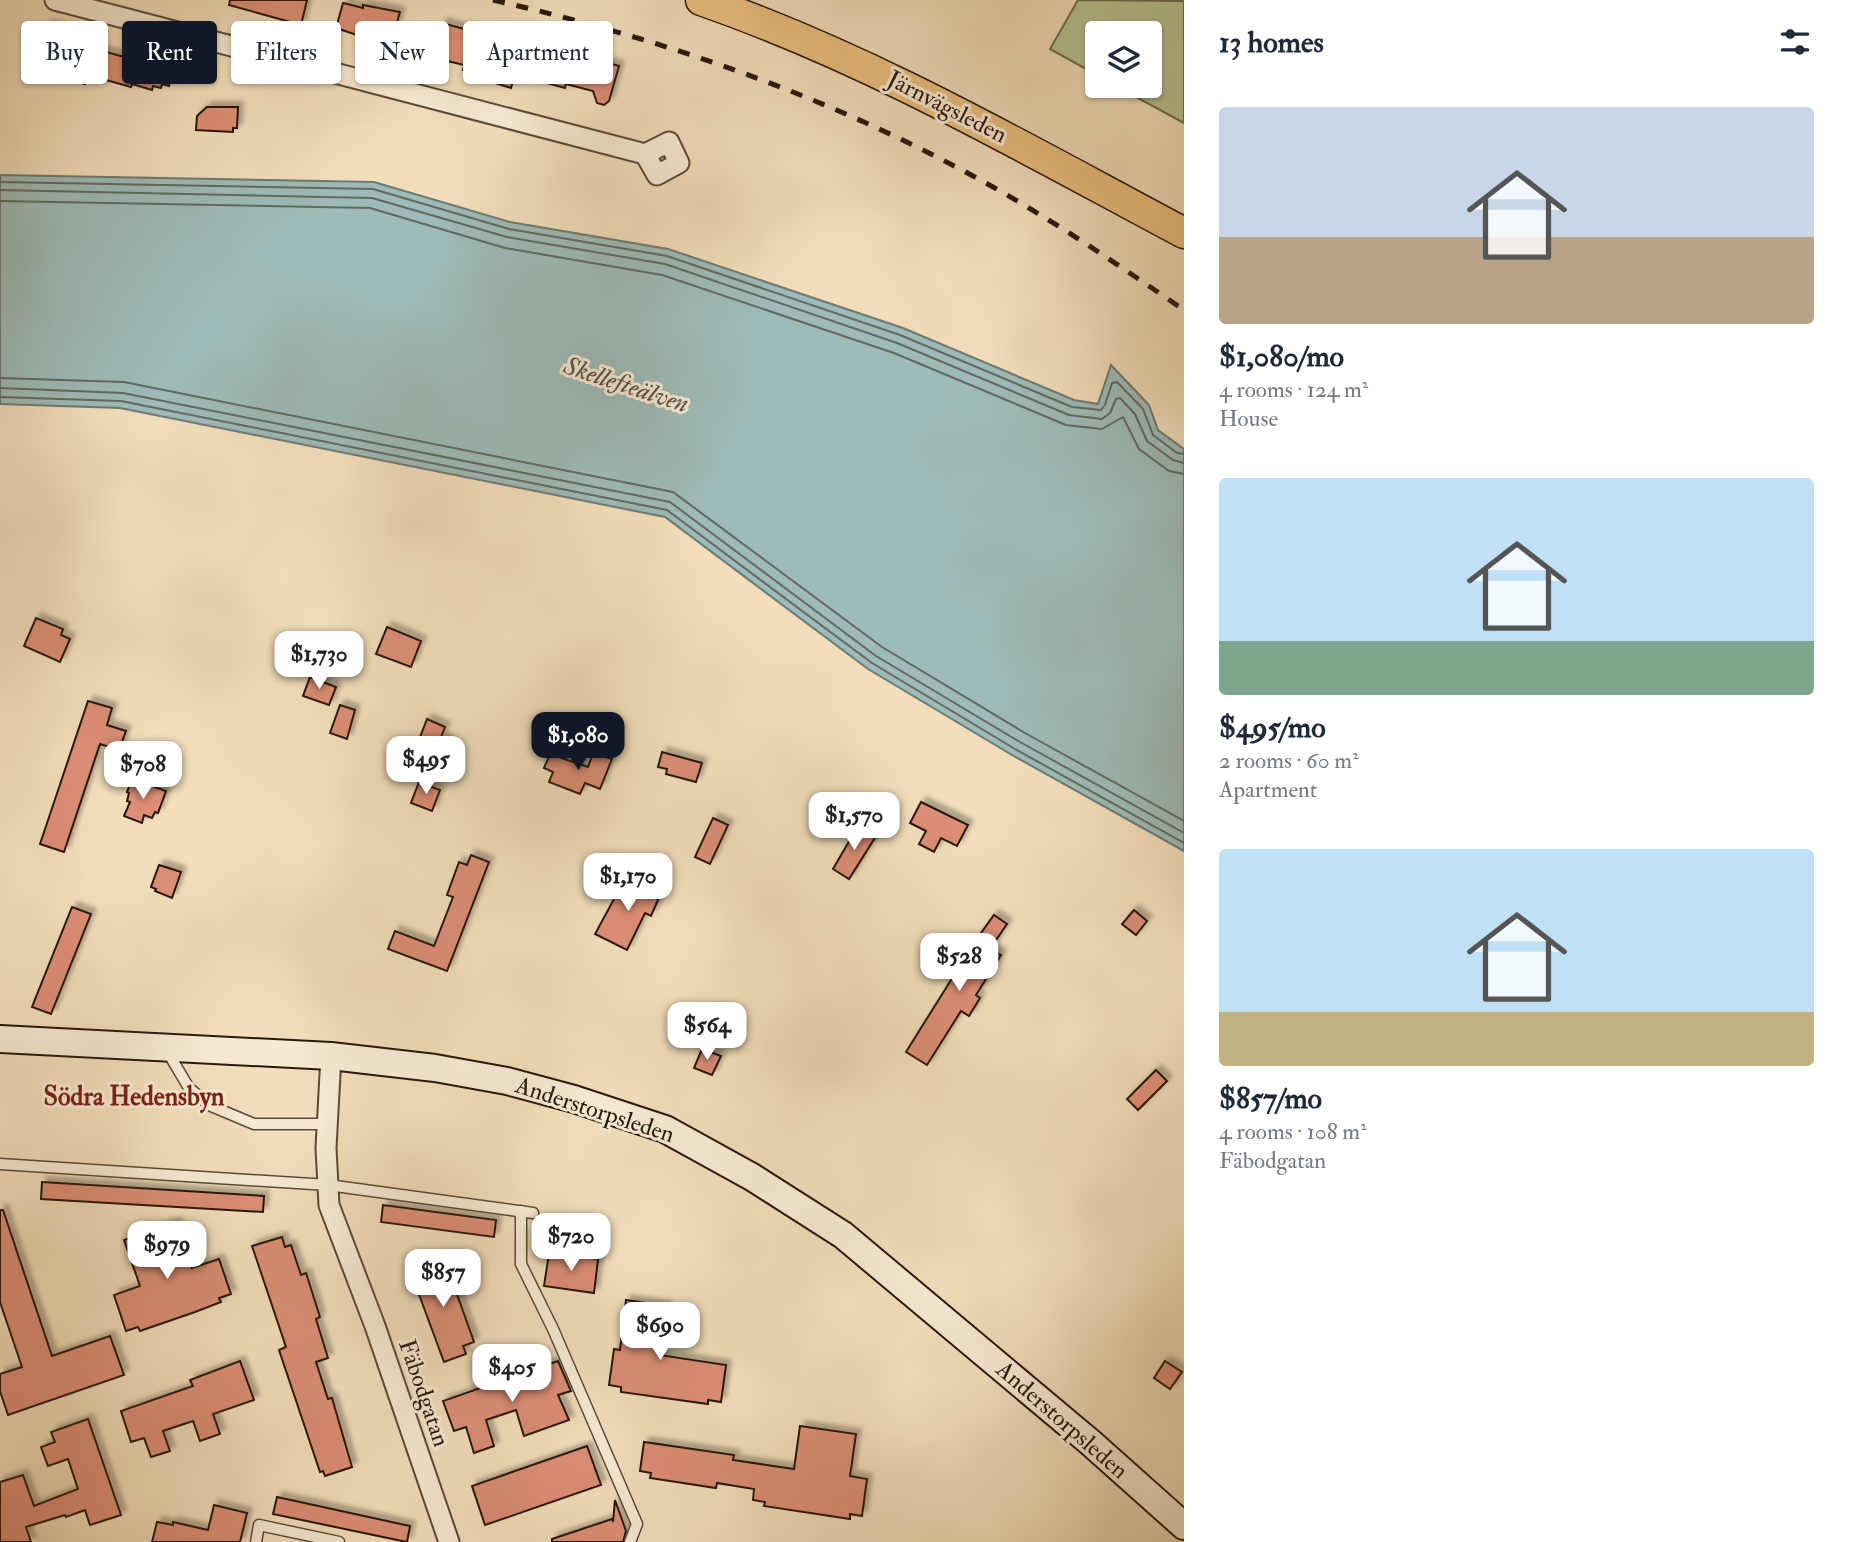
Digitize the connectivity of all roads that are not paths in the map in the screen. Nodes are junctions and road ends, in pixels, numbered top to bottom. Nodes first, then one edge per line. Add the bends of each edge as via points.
1 (55, 0) edge
2 (701, 0) edge
3 (645, 154) dead end
4 (1184, 233) edge
5 (0, 1039) edge
6 (164, 1048) junction
7 (331, 1056) junction
8 (327, 1124) junction
9 (0, 1164) edge
10 (328, 1185) junction
11 (521, 1211) junction
12 (533, 1213) dead end
13 (1184, 1527) edge
14 (444, 1539) edge
15 (256, 1542) edge
16 (339, 1542) edge
17 (630, 1542) edge

1 - 3 street
2 - 4 main road, Järnvägsleden via 907,86
5 - 6 main road, Anderstorpsleden
6 - 7 main road, Anderstorpsleden
6 - 8 lane via 189,1088 211,1106 254,1124
7 - 8 street, Fäbodgatan
7 - 13 main road, Anderstorpsleden via 447,1070 574,1099 665,1129 752,1177 843,1235
8 - 10 street, Fäbodgatan
9 - 10 lane
10 - 11 lane
10 - 14 street, Fäbodgatan via 329,1205 375,1326
11 - 12 lane
11 - 17 lane via 521,1264 636,1524
15 - 16 lane via 259,1525

